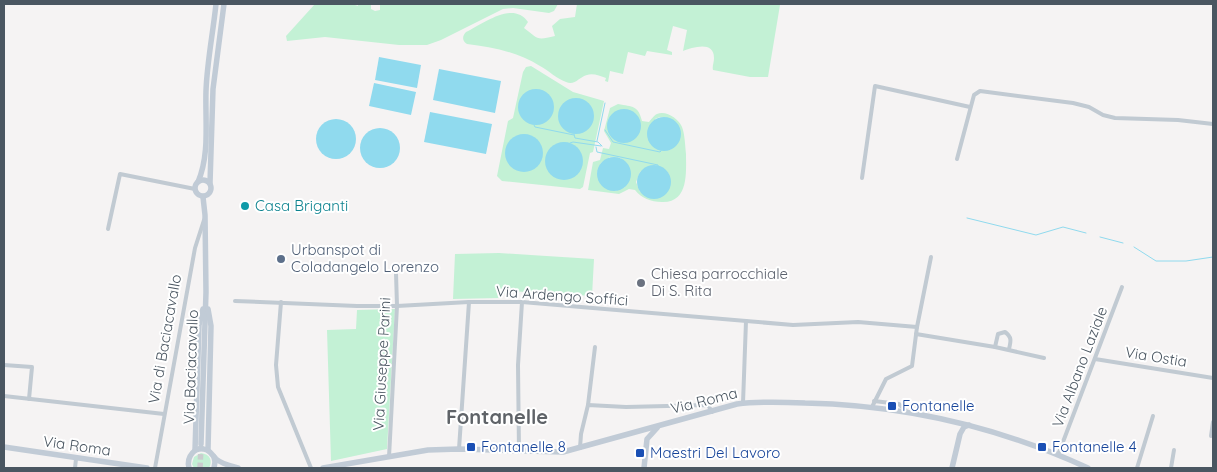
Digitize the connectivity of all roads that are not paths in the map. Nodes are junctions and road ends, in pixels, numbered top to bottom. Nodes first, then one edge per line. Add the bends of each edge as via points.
1 (216, 4) edge
2 (224, 4) edge
3 (970, 107) junction
4 (1213, 124) edge
5 (957, 159) dead end
6 (862, 178) dead end
7 (198, 182) junction
8 (210, 183) junction
9 (195, 189) junction
10 (203, 197) junction
11 (205, 215) junction
12 (108, 229) dead end
13 (931, 256) dead end
14 (396, 273) dead end
15 (1122, 287) dead end
16 (206, 292) junction
17 (235, 301) dead end
18 (281, 302) junction
19 (469, 302) junction
20 (522, 302) junction
21 (398, 306) junction
22 (746, 321) junction
23 (917, 327) junction
24 (916, 334) junction
25 (595, 347) dead end
26 (995, 347) junction
27 (1009, 349) junction
28 (1044, 358) dead end
29 (1095, 358) junction
30 (4, 364) edge
31 (1213, 378) edge
32 (4, 396) edge
33 (29, 399) junction
34 (743, 403) junction
35 (873, 404) junction
36 (588, 405) junction
37 (712, 412) junction
38 (164, 414) junction
39 (1153, 416) dead end
40 (953, 421) junction
41 (1213, 422) edge
42 (663, 425) junction
43 (971, 425) junction
44 (629, 434) junction
45 (960, 434) junction
46 (1211, 436) dead end
47 (646, 443) junction
48 (201, 444) tunnel mouth
49 (4, 447) edge
50 (580, 448) junction
51 (459, 449) junction
52 (195, 450) junction
53 (208, 450) junction
54 (1174, 450) dead end
55 (519, 452) junction
56 (1058, 455) junction
57 (214, 457) junction
58 (389, 457) junction
59 (76, 459) junction
60 (189, 466) edge
61 (75, 468) edge
62 (147, 468) edge
63 (155, 468) edge
64 (183, 468) edge
65 (214, 468) edge
66 (238, 468) edge
67 (311, 468) edge
68 (323, 468) edge
69 (644, 468) edge
70 (952, 468) edge
71 (1088, 468) edge
72 (1137, 468) edge
73 (1170, 468) edge

1 - 7 main road via 206,90 204,169
2 - 8 main road via 213,89
3 - 4 street via 974,95 984,91 1073,103 1115,118
3 - 5 street
3 - 6 street via 874,86
7 - 8 main road
7 - 9 main road
8 - 10 main road via 210,193
9 - 10 main road
9 - 12 street via 120,174
10 - 11 main road, Via di Baciacavallo
11 - 16 main road, Via di Baciacavallo
11 - 38 street, Via di Baciacavallo via 195,248
13 - 23 street
14 - 21 street, Via Giuseppe Parini
15 - 29 street, Via Albano Laziale
16 - 48 main road, Via Baciacavallo
16 - 52 main road via 199,325
16 - 53 main road via 211,326
17 - 18 street, Via Ardengo Soffici
18 - 21 street, Via Ardengo Soffici
18 - 67 street via 276,365 278,387
19 - 20 street, Via Ardengo Soffici
19 - 21 street, Via Ardengo Soffici
19 - 51 street
20 - 22 street, Via Ardengo Soffici
20 - 55 street via 518,365
21 - 58 street, Via Giuseppe Parini
22 - 23 street, Via Ardengo Soffici via 792,325 858,322
22 - 34 street
23 - 24 street
24 - 26 street
24 - 35 street via 912,366 886,379
25 - 36 street
26 - 27 street
26 - 27 street via 998,334 1004,332 1011,340
27 - 28 street
29 - 31 street, Via Ostia
29 - 56 street, Via Albano Laziale
30 - 33 street via 32,367
32 - 33 street
33 - 38 street
34 - 35 main road, Via Roma
34 - 37 main road, Via Roma
35 - 40 main road, Via Roma
36 - 37 street via 708,405
36 - 50 street
37 - 42 main road, Via Roma
38 - 63 street, Via di Baciacavallo
39 - 72 street
40 - 43 main road, Via Roma
40 - 45 main road via 958,425
41 - 46 street
42 - 44 main road, Via Roma
42 - 47 main road via 653,430
43 - 45 main road via 964,427
43 - 56 main road, Via Roma
44 - 47 main road via 641,436
44 - 50 main road, Via Roma
45 - 70 main road
47 - 69 main road
49 - 59 main road, Via Roma
50 - 55 main road, Via Roma via 557,453
51 - 55 main road, Via Roma
51 - 58 main road, Via Roma via 428,450
52 - 53 main road
52 - 60 main road via 189,457
53 - 57 main road
54 - 73 street
56 - 71 main road, Via Roma
57 - 65 main road
57 - 66 main road
58 - 68 main road, Via Roma
59 - 61 street
59 - 62 main road, Via Roma
60 - 64 main road

